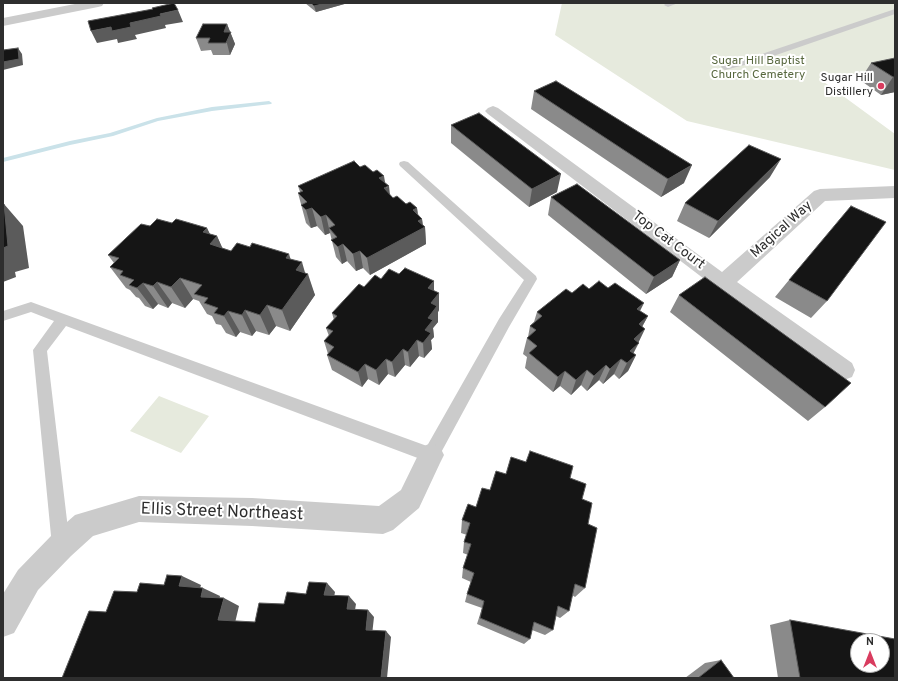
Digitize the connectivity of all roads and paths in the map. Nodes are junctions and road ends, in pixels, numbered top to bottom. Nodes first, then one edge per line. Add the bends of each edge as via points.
1 (98, 3) edge
2 (895, 11) edge
3 (3, 22) edge
4 (725, 67) dead end
5 (493, 111) dead end
6 (404, 164) dead end
7 (895, 192) edge
8 (723, 282) junction
9 (3, 316) edge
10 (63, 319) junction
11 (844, 370) dead end
12 (431, 455) junction
13 (60, 546) junction
14 (3, 622) edge

1 - 3 street
2 - 4 lane via 754,60
5 - 8 street, Top Cat Court
6 - 12 lane via 530,279
7 - 8 street, Magical Way via 820,195
8 - 11 street, Top Cat Court
9 - 10 lane via 31,307
10 - 12 lane
10 - 13 lane via 40,350
12 - 13 street, Ellis Street Northeast via 410,500 383,520 252,512 138,509 85,525
13 - 14 street, Ellis Street Northeast via 28,580

